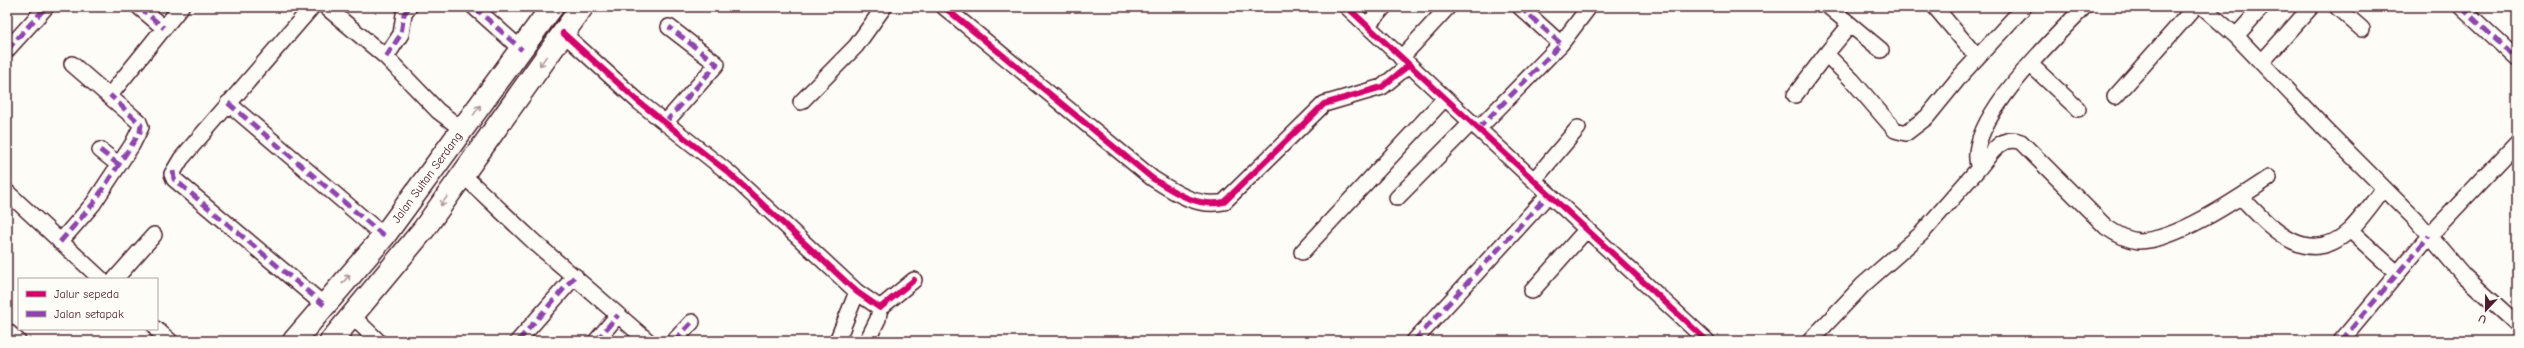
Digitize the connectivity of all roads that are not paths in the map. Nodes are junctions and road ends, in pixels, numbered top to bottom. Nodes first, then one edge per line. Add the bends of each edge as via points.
1 (46, 7) edge
2 (139, 7) edge
3 (181, 7) edge
4 (312, 7) edge
5 (326, 7) edge
6 (409, 7) edge
7 (474, 7) edge
8 (552, 7) edge
9 (582, 7) edge
10 (884, 7) edge
11 (944, 7) edge
12 (1347, 7) edge
13 (1384, 7) edge
14 (1448, 7) edge
15 (1520, 7) edge
16 (1589, 7) edge
17 (1829, 7) edge
18 (1935, 7) edge
19 (2024, 7) edge
20 (2084, 7) edge
21 (2195, 7) edge
22 (2203, 7) edge
23 (2262, 7) edge
24 (2311, 7) edge
25 (2337, 7) edge
26 (2461, 7) edge
27 (1367, 25) junction
28 (1850, 25) junction
29 (668, 26) dead end
30 (164, 28) junction
31 (2362, 29) dead end
32 (563, 33) junction
33 (2236, 36) junction
34 (1561, 44) junction
35 (7, 50) edge
36 (522, 50) junction
37 (1881, 50) dead end
38 (1826, 54) junction
39 (386, 57) junction
40 (1977, 58) junction
41 (2517, 59) edge
42 (1405, 61) junction
43 (2262, 62) junction
44 (72, 64) dead end
45 (2031, 64) junction
46 (110, 95) junction
47 (1795, 95) dead end
48 (2115, 97) dead end
49 (1445, 98) junction
50 (801, 102) dead end
51 (228, 103) junction
52 (2078, 109) dead end
53 (665, 123) junction
54 (1475, 126) junction
55 (1578, 128) dead end
56 (463, 130) junction
57 (2517, 143) edge
58 (100, 150) dead end
59 (119, 165) junction
60 (1979, 168) junction
61 (463, 175) junction
62 (2269, 178) dead end
63 (1534, 180) junction
64 (2383, 189) junction
65 (7, 192) edge
66 (1549, 194) junction
67 (2241, 197) junction
68 (1397, 198) dead end
69 (1587, 229) junction
70 (2350, 230) junction
71 (154, 235) dead end
72 (384, 236) junction
73 (2429, 236) junction
74 (60, 242) junction
75 (1302, 252) dead end
76 (2397, 273) junction
77 (575, 276) junction
78 (100, 278) edge
79 (116, 278) edge
80 (914, 280) dead end
81 (1532, 291) dead end
82 (857, 292) junction
83 (324, 305) junction
84 (880, 308) junction
85 (618, 315) junction
86 (352, 316) junction
87 (692, 322) dead end
88 (2517, 324) edge
89 (157, 330) edge
90 (7, 331) edge
91 (18, 341) edge
92 (170, 341) edge
93 (294, 341) edge
94 (331, 341) edge
95 (378, 341) edge
96 (518, 341) edge
97 (596, 341) edge
98 (648, 341) edge
99 (674, 341) edge
100 (837, 341) edge
101 (867, 341) edge
102 (1414, 341) edge
103 (1707, 341) edge
104 (1810, 341) edge
105 (2341, 341) edge

1 - 35 street
2 - 30 street
3 - 30 street
4 - 51 street
5 - 39 street
6 - 39 street via 404,14 401,34
7 - 36 street
8 - 36 highway, Jalan Sultan Serdang
9 - 32 highway
10 - 50 street via 856,46
11 - 42 street via 1152,178 1187,198 1211,205 1224,202 1324,104 1382,87
12 - 27 street
13 - 27 street
14 - 42 street
15 - 34 street
16 - 34 street
17 - 28 street
18 - 40 street
19 - 40 street
20 - 45 street
21 - 48 street
22 - 33 street
23 - 33 street
24 - 43 street
25 - 31 street
26 - 41 street
27 - 42 street
28 - 37 street
28 - 38 street
29 - 53 street via 717,64
30 - 46 street
32 - 53 street
32 -> 61 highway
33 - 43 street
34 - 54 street
56 -> 36 highway, Jalan Sultan Serdang
38 - 40 street via 1852,80 1886,121 1900,133 1906,133 1920,124
38 - 47 street
39 - 56 street via 438,111
42 - 49 street
43 - 64 street
44 - 46 street
45 - 52 street
45 - 60 street via 2008,88 1987,123 1976,151
46 - 59 street via 141,125 140,132
49 - 54 street
49 - 75 street
51 - 72 street
51 - 83 street via 181,159 172,177
53 - 82 street via 729,173
54 - 63 street
54 - 68 street
55 - 63 street
56 - 72 highway, Jalan Sultan Serdang
57 - 73 street
58 - 59 street
59 - 74 street via 77,224
60 - 67 street via 2002,141 2013,139 2021,142 2106,227 2118,236 2139,241 2158,239 2181,230
60 - 104 street via 1921,234 1863,285
61 - 77 street via 533,241
61 -> 86 highway via 424,229
62 - 67 street
63 - 66 street
64 - 70 street
64 - 73 street
65 - 74 street
66 - 69 street
66 - 102 street
67 - 70 street via 2272,229 2294,243 2322,246
69 - 81 street
69 - 103 street
70 - 76 street
71 - 79 street
83 -> 72 highway, Jalan Sultan Serdang
73 - 76 street
73 - 88 street via 2464,276
74 - 78 street
76 - 105 street
77 - 85 street
77 - 96 street
80 - 84 street
82 - 84 street
82 - 100 street
83 - 93 highway, Jalan Sultan Serdang
84 - 101 street via 878,319
85 - 97 street
85 - 98 street
86 - 94 highway
86 - 95 street
87 - 99 street
89 - 92 street
90 - 91 street

